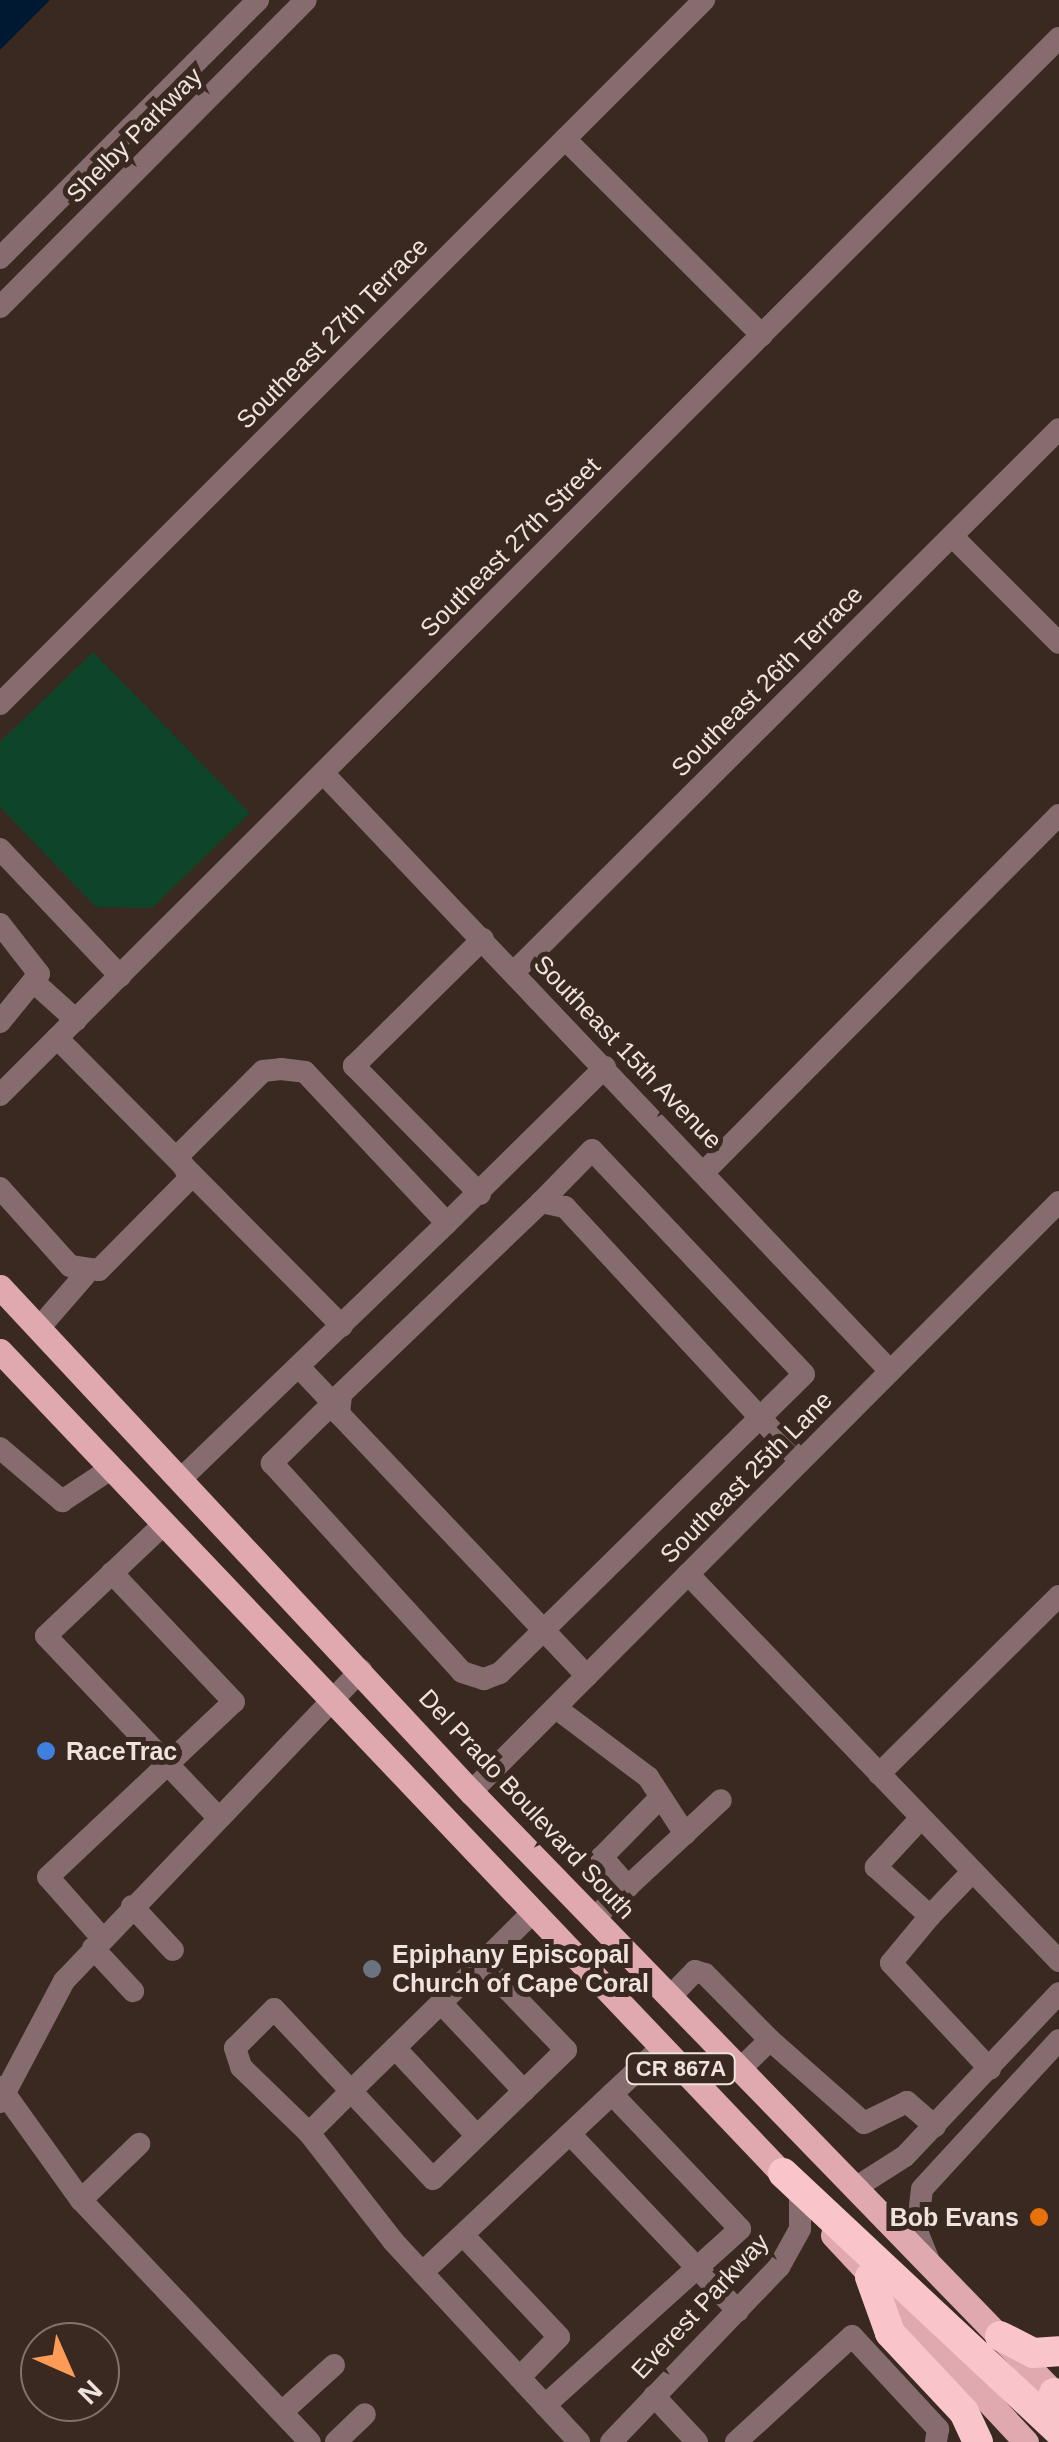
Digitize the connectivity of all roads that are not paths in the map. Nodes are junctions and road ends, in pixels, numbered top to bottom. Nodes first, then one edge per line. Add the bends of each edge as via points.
1 (258, 0) edge
2 (306, 0) edge
3 (704, 0) edge
4 (1059, 38) edge
5 (565, 139) junction
6 (0, 258) edge
7 (0, 308) edge
8 (762, 335) junction
9 (1059, 429) edge
10 (952, 536) junction
11 (1059, 643) edge
12 (0, 704) edge
13 (323, 773) junction
14 (1059, 816) edge
15 (0, 849) edge
16 (0, 924) edge
17 (483, 939) junction
18 (514, 972) junction
19 (120, 976) junction
20 (36, 984) junction
21 (76, 1020) junction
22 (0, 1022) edge
23 (57, 1038) junction
24 (604, 1067) junction
25 (0, 1096) edge
26 (704, 1172) junction
27 (190, 1178) junction
28 (0, 1188) edge
29 (480, 1194) junction
30 (541, 1202) junction
31 (1059, 1202) edge
32 (448, 1223) junction
33 (85, 1274) junction
34 (0, 1287) edge
35 (342, 1326) junction
36 (39, 1328) junction
37 (0, 1351) edge
38 (299, 1367) junction
39 (890, 1371) junction
40 (333, 1404) junction
41 (760, 1418) junction
42 (0, 1448) edge
43 (800, 1462) junction
44 (112, 1468) junction
45 (182, 1478) junction
46 (165, 1523) junction
47 (112, 1574) junction
48 (688, 1574) junction
49 (1059, 1596) edge
50 (543, 1629) junction
51 (361, 1670) junction
52 (587, 1676) junction
53 (331, 1701) junction
54 (556, 1708) junction
55 (169, 1766) junction
56 (878, 1774) junction
57 (471, 1792) junction
58 (721, 1800) dead end
59 (656, 1802) junction
60 (217, 1816) junction
61 (921, 1818) junction
62 (685, 1834) junction
63 (972, 1872) junction
64 (628, 1886) junction
65 (132, 1906) junction
66 (532, 1914) junction
67 (930, 1916) junction
68 (594, 1918) junction
69 (98, 1943) junction
70 (173, 1950) dead end
71 (1059, 1962) edge
72 (482, 1963) junction
73 (133, 1991) dead end
74 (1059, 1993) edge
75 (670, 1997) junction
76 (441, 2003) junction
77 (770, 2040) junction
78 (1059, 2040) edge
79 (395, 2048) junction
80 (660, 2048) junction
81 (990, 2069) junction
82 (739, 2070) junction
83 (524, 2090) junction
84 (351, 2092) junction
85 (2, 2093) edge
86 (612, 2094) junction
87 (935, 2126) junction
88 (310, 2132) junction
89 (570, 2134) junction
90 (477, 2136) junction
91 (138, 2144) dead end
92 (792, 2183) junction
93 (855, 2188) junction
94 (81, 2200) junction
95 (462, 2235) junction
96 (929, 2261) junction
97 (696, 2268) junction
98 (423, 2272) junction
99 (870, 2278) junction
100 (738, 2311) junction
101 (1000, 2336) junction
102 (1059, 2351) edge
103 (334, 2365) dead end
104 (520, 2377) junction
105 (654, 2396) junction
106 (1057, 2400) edge
107 (545, 2405) junction
108 (282, 2412) junction
109 (365, 2414) dead end
110 (1059, 2431) edge
111 (310, 2442) edge
112 (336, 2442) edge
113 (579, 2442) edge
114 (611, 2442) edge
115 (697, 2442) edge
116 (736, 2442) edge
117 (936, 2442) edge
118 (978, 2442) edge
119 (1026, 2442) edge

1 - 6 street, Shelby Parkway
2 - 7 street, Shelby Parkway
3 - 5 street, Southeast 27th Terrace
4 - 8 street, Southeast 27th Street
5 - 8 street
5 - 12 street, Southeast 27th Terrace
8 - 13 street, Southeast 27th Street
9 - 10 street, Southeast 26th Terrace
10 - 11 street
10 - 18 street, Southeast 26th Terrace
13 - 17 street, Southeast 15th Avenue
13 - 19 street, Southeast 27th Street
14 - 26 street
15 - 19 street
16 - 20 street via 38,964
17 - 18 street, Southeast 15th Avenue
17 - 29 street via 354,1066
18 - 24 street, Southeast 15th Avenue
19 - 21 street, Southeast 27th Street
20 - 21 street
20 - 22 street
21 - 23 street, Southeast 27th Street
23 - 25 street, Southeast 27th Street
23 - 27 street
24 - 26 street, Southeast 15th Avenue
24 - 29 street
26 - 39 street, Southeast 15th Avenue
27 - 32 street via 178,1156 262,1071 305,1072
27 - 33 street
27 - 35 street
28 - 33 street
29 - 32 street
30 - 40 street
30 - 41 street via 566,1206
30 - 41 street via 592,1150 804,1374
31 - 39 street, Southeast 25th Lane
32 - 35 street
33 - 36 street
34 - 36 main road, Del Prado Boulevard South / CR 867A
35 - 38 street
36 - 45 main road, Del Prado Boulevard South / CR 867A
37 - 44 main road, CR 867A
38 - 40 street
38 - 45 street
39 - 43 street, Southeast 25th Lane
40 - 50 street
40 - 50 street via 272,1463 462,1672 484,1680 500,1673
41 - 43 street
41 - 50 street
42 - 44 street via 62,1501
43 - 48 street, Southeast 25th Lane
44 - 46 main road, CR 867A
45 - 51 main road, Del Prado Boulevard South / CR 867A
46 - 47 street
46 - 53 main road, CR 867A
47 - 55 street via 234,1702
47 - 55 street via 46,1636
48 - 52 street, Southeast 25th Lane
48 - 56 street
49 - 56 street
50 - 52 street
51 - 53 street
51 - 57 main road, Del Prado Boulevard South / CR 867A
52 - 54 street, Southeast 25th Lane
53 - 60 street
53 - 66 main road, CR 867A
54 - 57 street, Southeast 25th Lane
54 - 59 street via 648,1776
55 - 60 street
55 - 69 street via 48,1877
56 - 61 street
57 - 68 main road, Del Prado Boulevard South / CR 867A
58 - 62 street
59 - 62 street
59 - 64 street via 602,1858
60 - 65 street
61 - 63 street
61 - 67 street via 876,1866
62 - 64 street
63 - 67 street
63 - 71 street
64 - 68 street
65 - 69 street
65 - 70 street
66 - 72 street
66 - 80 main road, CR 867A
67 - 81 street via 890,1963
68 - 75 main road, Del Prado Boulevard South / CR 867A
69 - 73 street
69 - 85 street via 64,1981
72 - 76 street
72 - 83 street via 566,2050
74 - 81 street
75 - 77 street via 696,1971 705,1974
75 - 82 main road, Del Prado Boulevard South / CR 867A
76 - 79 street
76 - 83 street
77 - 82 street
77 - 87 street via 864,2123 906,2102
78 - 96 street via 922,2189 918,2230
79 - 84 street
79 - 90 street
80 - 86 street
80 - 92 main road, CR 867A
81 - 87 street
82 - 93 main road, Del Prado Boulevard South / CR 867A
83 - 90 street
84 - 88 street
84 - 88 street via 274,2009 234,2048 241,2067
84 - 90 street via 433,2178
85 - 94 street
86 - 89 street
86 - 97 street via 740,2229
87 - 93 street via 888,2172
88 - 98 street
89 - 95 street
89 - 97 street
91 - 94 street
92 - 99 main road, CR 867A
92 - 100 street, Everest Parkway via 792,2248
92 - 110 highway
93 - 96 main road, Del Prado Boulevard South / CR 867A
94 - 108 street
95 - 98 street
95 - 104 street via 559,2337
96 - 101 main road, Del Prado Boulevard South / CR 867A
97 - 100 street
97 - 107 street
98 - 104 street
99 - 118 highway via 890,2333 964,2412
99 - 119 main road, CR 867A
100 - 105 street, Everest Parkway
101 - 102 highway via 1033,2352
101 - 106 main road, Del Prado Boulevard South / CR 867A
103 - 108 street
104 - 107 street
105 - 114 street, Everest Parkway
105 - 115 street
107 - 113 street
108 - 111 street
109 - 112 street
116 - 117 street via 852,2336 938,2430

